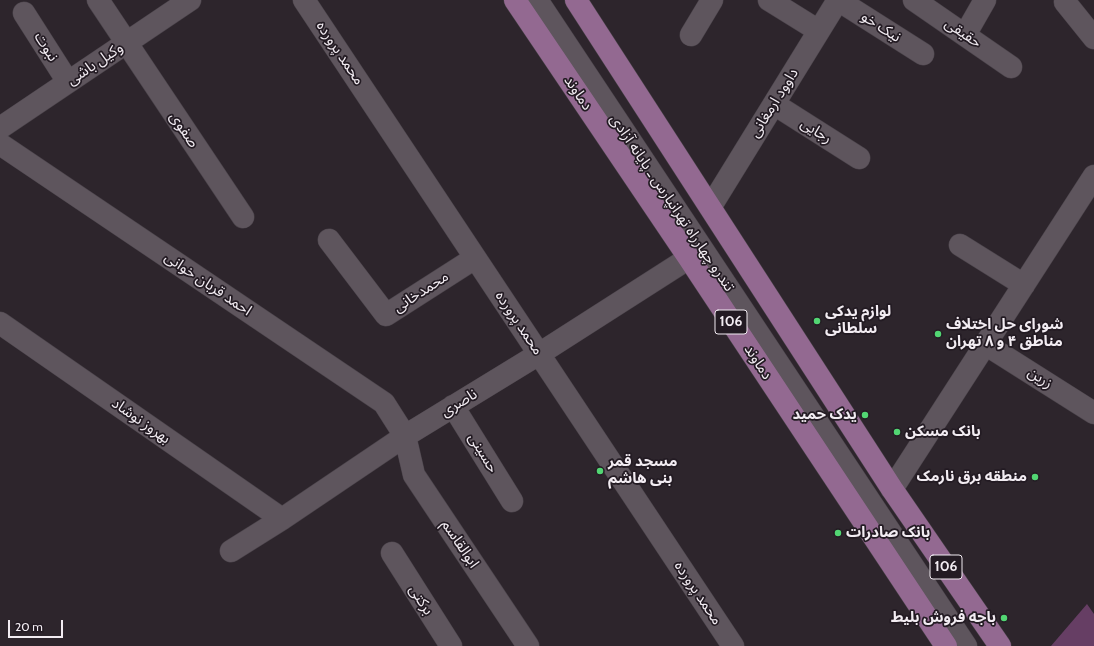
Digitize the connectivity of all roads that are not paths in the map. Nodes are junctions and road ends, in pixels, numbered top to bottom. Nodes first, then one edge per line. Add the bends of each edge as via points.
1 (98, 0) edge
2 (190, 0) edge
3 (304, 0) edge
4 (515, 0) edge
5 (525, 0) edge
6 (537, 0) edge
7 (576, 0) edge
8 (712, 0) edge
9 (769, 0) edge
10 (838, 0) edge
11 (986, 0) edge
12 (1065, 2) dead end
13 (926, 4) edge
14 (24, 13) dead end
15 (819, 31) junction
16 (691, 35) dead end
17 (964, 35) junction
18 (1094, 38) edge
19 (126, 43) junction
20 (923, 54) dead end
21 (1012, 67) dead end
22 (68, 82) junction
23 (774, 104) junction
24 (0, 128) edge
25 (0, 144) edge
26 (859, 158) dead end
27 (1094, 176) edge
28 (711, 206) junction
29 (243, 217) dead end
30 (329, 240) dead end
31 (960, 245) dead end
32 (475, 258) junction
33 (689, 258) junction
34 (1024, 285) junction
35 (0, 323) edge
36 (986, 344) junction
37 (539, 354) junction
38 (454, 406) junction
39 (1094, 413) edge
40 (405, 436) junction
41 (892, 488) junction
42 (512, 501) dead end
43 (282, 519) junction
44 (231, 551) dead end
45 (392, 553) dead end
46 (450, 646) edge
47 (528, 646) edge
48 (733, 646) edge
49 (946, 646) edge
50 (957, 646) edge
51 (966, 646) edge
52 (1000, 646) edge

1 - 19 street, صفوی
2 - 19 street, وکیل باشی
3 - 32 street, محمد پرورده
4 - 33 main road, دماوند / 106
5 - 50 street
6 - 51 street, تندرو چهارراه تهرانپارس ـ پایانه آزادی
7 - 28 main road, 106
8 - 16 street
9 - 15 street
10 - 15 street, داوود ارمغانی
10 - 20 street, نیک خو
11 - 17 street
12 - 18 street
13 - 17 street, حقیقی
14 - 22 street, نبوت
15 - 23 street, داوود ارمغانی
17 - 21 street, حقیقی
19 - 22 street, وکیل باشی
19 - 29 street, صفوی
22 - 24 street, وکیل باشی
23 - 26 street, رجایی
23 - 28 street, داوود ارمغانی
25 - 40 street, احمد قربان خوانی via 384,403
27 - 34 street
28 - 41 main road, 106
30 - 32 street, محمدخانی via 386,315
31 - 34 street
32 - 37 street, محمد پرورده
33 - 37 street, ناصری
33 - 49 main road, دماوند / 106
34 - 36 street
35 - 43 street, بهروز نوشاد
36 - 39 street, زرین
36 - 41 street
37 - 38 street, ناصری
37 - 48 street, محمد پرورده
38 - 40 street, ناصری
38 - 42 street, حسینی
40 - 43 street, ناصری
40 - 47 street, ابوالقاسم via 414,475
41 - 52 main road, 106
43 - 44 street, ناصری
45 - 46 street, برکتی

